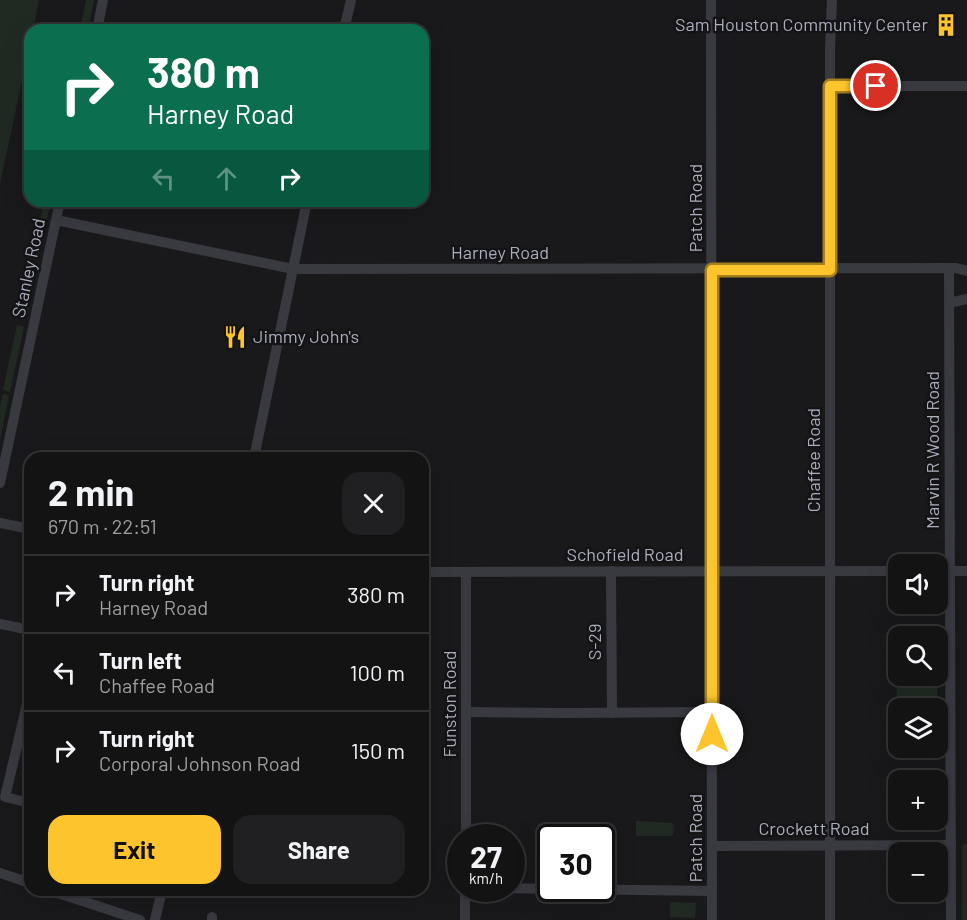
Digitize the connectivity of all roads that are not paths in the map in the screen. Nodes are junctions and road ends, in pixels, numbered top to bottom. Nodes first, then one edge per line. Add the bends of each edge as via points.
1 (103, 0) edge
2 (351, 0) edge
3 (711, 0) edge
4 (832, 0) edge
5 (98, 24) edge
6 (346, 24) edge
7 (830, 86) junction
8 (967, 86) edge
9 (59, 207) edge
10 (306, 207) edge
11 (56, 220) junction
12 (949, 268) junction
13 (294, 269) junction
14 (712, 270) junction
15 (830, 270) junction
16 (967, 271) edge
17 (967, 299) edge
18 (950, 303) junction
19 (255, 452) edge
20 (0, 483) edge
21 (0, 523) edge
22 (24, 528) edge
23 (611, 571) junction
24 (712, 571) junction
25 (831, 571) junction
26 (888, 571) edge
27 (950, 571) junction
28 (967, 571) edge
29 (429, 572) edge
30 (466, 572) junction
31 (0, 624) edge
32 (24, 629) edge
33 (466, 712) junction
34 (712, 712) junction
35 (612, 713) junction
36 (24, 720) edge
37 (24, 802) edge
38 (466, 824) edge
39 (951, 845) junction
40 (712, 846) junction
41 (831, 846) junction
42 (0, 873) edge
43 (24, 881) edge
44 (525, 888) edge
45 (712, 891) junction
46 (64, 896) edge
47 (161, 896) edge
48 (465, 902) edge
49 (116, 916) edge
50 (140, 920) edge
51 (155, 920) edge
52 (465, 920) edge
53 (712, 920) edge
54 (830, 920) edge
55 (951, 920) edge

1 - 5 street
2 - 6 street
3 - 14 street, Patch Road
4 - 7 street, Chaffee Road
7 - 8 street
7 - 15 street, Chaffee Road
9 - 11 street, Stanley Road
10 - 13 street
11 - 13 street, Harney Road
11 - 20 street, Stanley Road
12 - 15 street, Harney Road
12 - 16 street, Harney Road
12 - 18 street, Marvin R Wood Road
13 - 14 street, Harney Road
13 - 19 street
14 - 15 street, Harney Road
14 - 24 street, Patch Road
15 - 25 street, Chaffee Road
17 - 18 street
18 - 27 street, Marvin R Wood Road
21 - 22 street
23 - 24 street, Schofield Road
23 - 30 street, Schofield Road
23 - 35 street, S-29
24 - 25 street, Schofield Road
24 - 34 street, Patch Road
25 - 26 street, Schofield Road
25 - 41 street, Chaffee Road
27 - 28 street
27 - 39 street, Marvin R Wood Road
29 - 30 street, Schofield Road
30 - 33 street, Funston Road
31 - 32 street
33 - 35 street
33 - 38 street, Funston Road
34 - 35 street
34 - 40 street, Patch Road
36 - 37 street via 5,797
39 - 41 street, Crockett Road
39 - 55 street, Marvin R Wood Road
40 - 41 street, Crockett Road
40 - 45 street, Patch Road
41 - 54 street, Chaffee Road
42 - 43 street
44 - 45 street
45 - 53 street, Patch Road
46 - 49 street
47 - 51 street
48 - 52 street
49 - 50 street

